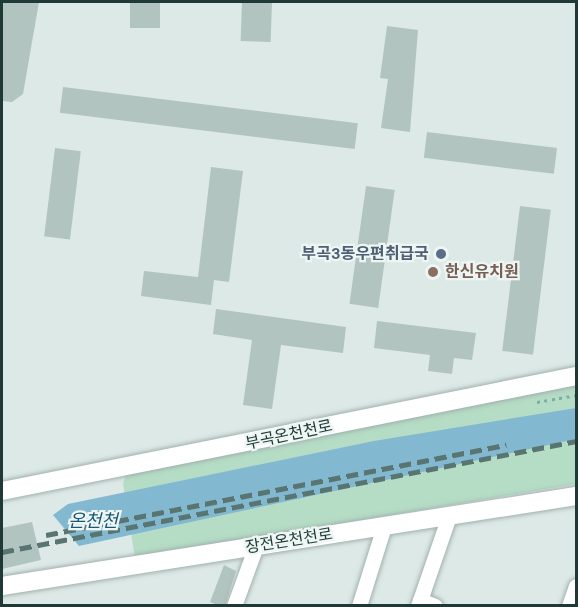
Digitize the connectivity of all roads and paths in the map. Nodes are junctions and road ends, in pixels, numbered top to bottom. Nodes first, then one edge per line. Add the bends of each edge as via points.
1 (576, 376) edge
2 (2, 491) edge
3 (576, 496) edge
4 (449, 516) junction
5 (384, 526) junction
6 (256, 546) junction
7 (2, 586) edge
8 (576, 586) edge
9 (419, 603) edge
10 (234, 606) edge
11 (359, 606) edge
12 (435, 606) edge
13 (569, 606) edge

1 - 2 main road, 부곡온천천로
3 - 4 main road, 장전온천천로
4 - 5 main road, 장전온천천로
4 - 9 street
5 - 6 main road, 장전온천천로
5 - 11 street
6 - 7 main road, 장전온천천로
6 - 10 street
8 - 13 street
9 - 12 street

